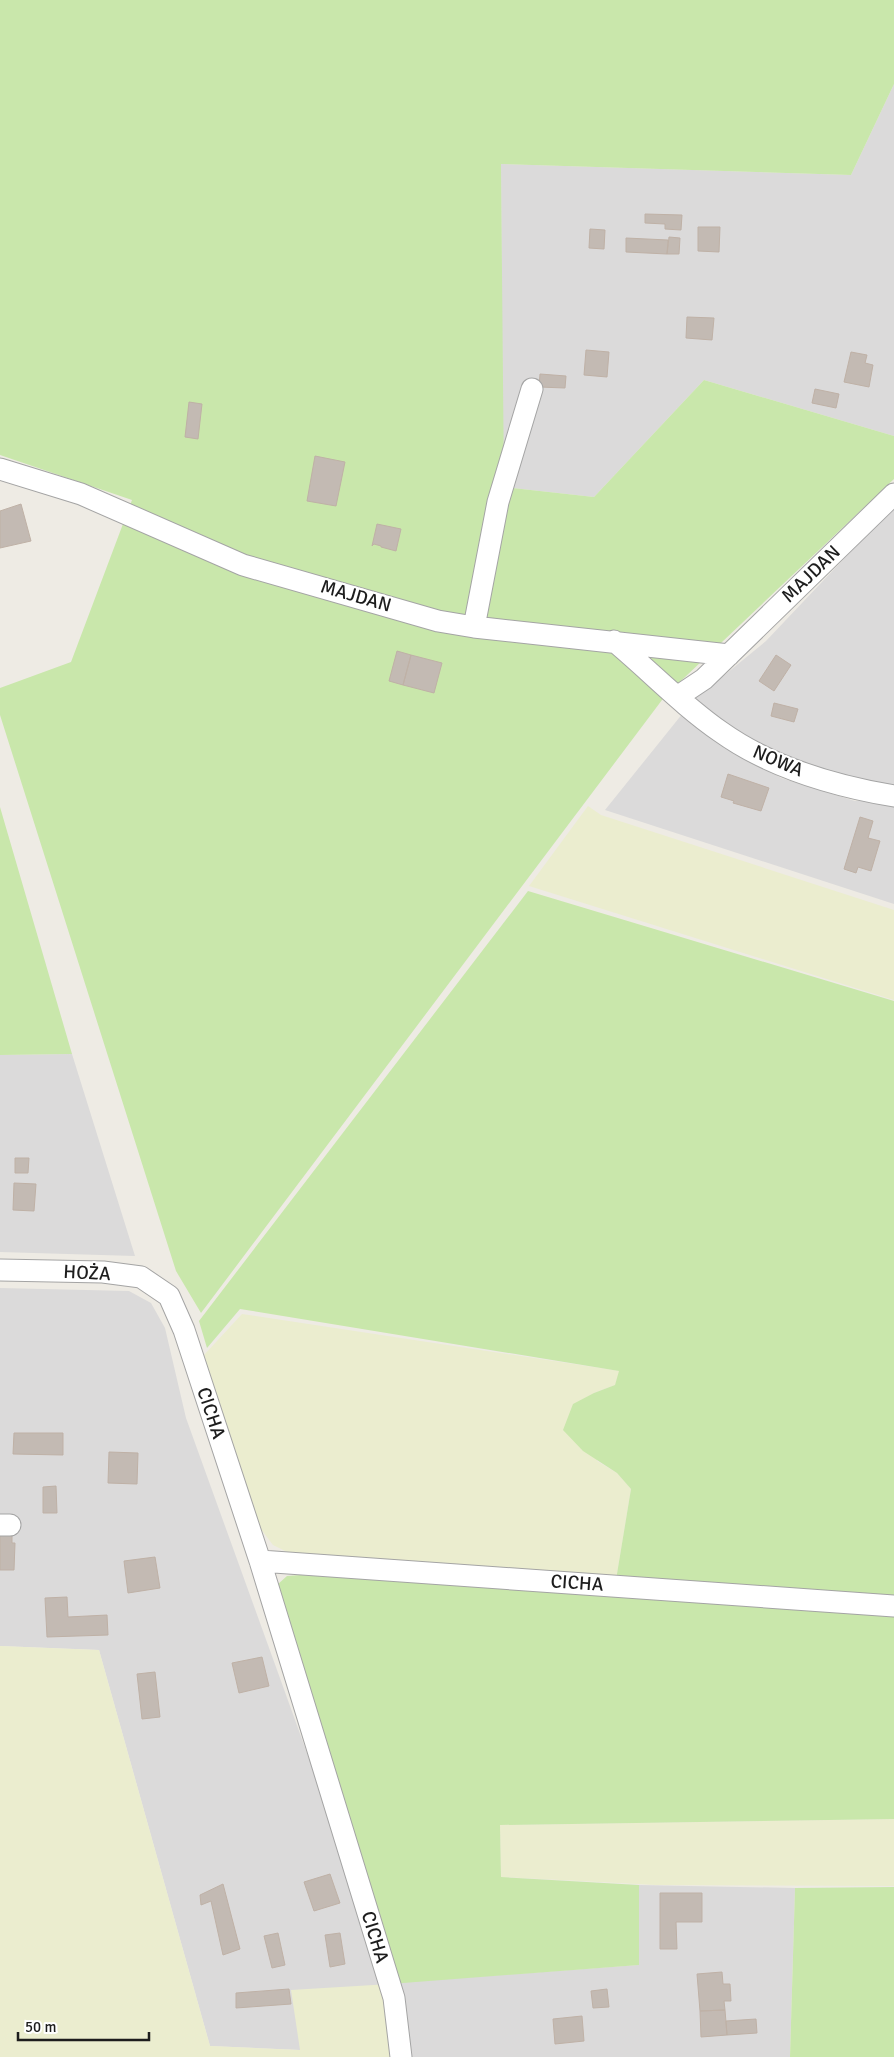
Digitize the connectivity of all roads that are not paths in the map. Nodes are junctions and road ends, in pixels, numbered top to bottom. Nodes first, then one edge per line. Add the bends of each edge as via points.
1 (532, 389) dead end
2 (0, 469) edge
3 (894, 494) edge
4 (474, 627) junction
5 (614, 641) junction
6 (729, 655) junction
7 (677, 696) junction
8 (894, 796) edge
9 (0, 1270) edge
10 (169, 1296) joint
11 (260, 1561) junction
12 (894, 1606) edge
13 (401, 2057) edge

1 - 4 street via 498,502
2 - 4 street, MAJDAN via 81,494 243,565 438,620
3 - 6 street, MAJDAN
4 - 5 street, MAJDAN
5 - 6 street, MAJDAN
5 - 7 street, NOWA
6 - 7 street, MAJDAN via 704,679
7 - 8 street, NOWA via 722,733 756,753 811,775
9 - 10 street, HOŻA via 103,1272 142,1277
10 - 11 street, CICHA via 184,1330
11 - 12 street, CICHA
11 - 13 street, CICHA via 394,1998

